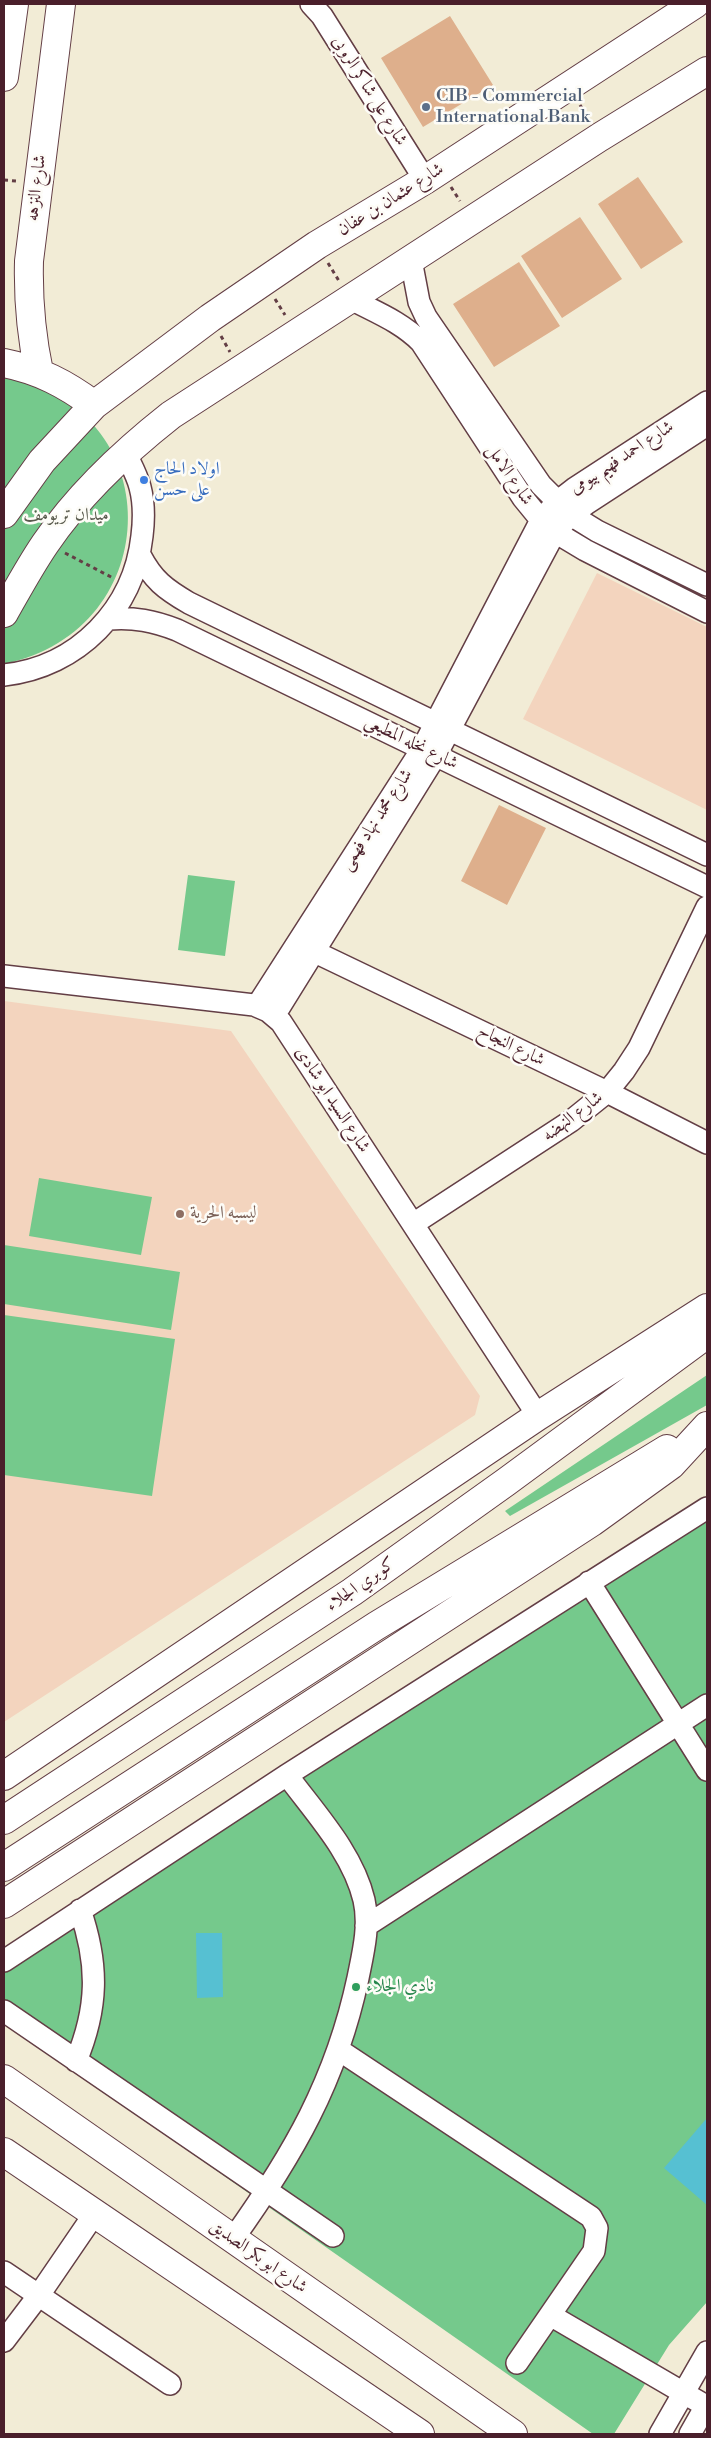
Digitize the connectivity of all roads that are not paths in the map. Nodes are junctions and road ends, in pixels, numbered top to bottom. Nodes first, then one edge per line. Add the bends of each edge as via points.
1 (14, 4) edge
2 (61, 4) edge
3 (312, 4) edge
4 (695, 4) edge
5 (707, 71) edge
6 (4, 77) edge
7 (433, 175) junction
8 (411, 260) junction
9 (349, 298) junction
10 (4, 364) edge
11 (39, 372) junction
12 (707, 402) edge
13 (94, 405) junction
14 (707, 425) edge
15 (125, 452) junction
16 (564, 508) junction
17 (4, 514) edge
18 (548, 526) junction
19 (140, 555) junction
20 (707, 586) edge
21 (707, 612) edge
22 (4, 613) edge
23 (109, 619) junction
24 (4, 675) edge
25 (443, 725) junction
26 (429, 752) junction
27 (707, 855) edge
28 (707, 887) edge
29 (707, 908) edge
30 (315, 952) junction
31 (4, 976) edge
32 (266, 1011) junction
33 (607, 1092) junction
34 (707, 1143) edge
35 (413, 1224) junction
36 (707, 1308) edge
37 (707, 1334) edge
38 (538, 1416) junction
39 (707, 1426) edge
40 (707, 1508) edge
41 (589, 1582) junction
42 (707, 1705) edge
43 (678, 1724) junction
44 (707, 1770) edge
45 (286, 1775) junction
46 (4, 1776) edge
47 (4, 1820) edge
48 (4, 1867) edge
49 (39, 1880) junction
50 (4, 1904) edge
51 (80, 1910) junction
52 (366, 1926) junction
53 (4, 1961) edge
54 (4, 2011) edge
55 (339, 2050) junction
56 (76, 2061) junction
57 (4, 2079) edge
58 (4, 2152) edge
59 (267, 2192) junction
60 (95, 2213) junction
61 (333, 2236) dead end
62 (233, 2239) junction
63 (4, 2272) edge
64 (39, 2295) junction
65 (550, 2315) junction
66 (4, 2341) edge
67 (707, 2352) edge
68 (517, 2363) dead end
69 (170, 2384) dead end
70 (683, 2394) junction
71 (707, 2405) edge
72 (420, 2434) edge
73 (513, 2434) edge
74 (660, 2434) edge
75 (690, 2434) edge

1 - 6 main road
2 - 11 main road, شارع النزهه via 29,261 31,335
3 - 7 street, شارع على شاكر الروبى
4 - 7 main road, شارع عثمان بن عفان
5 - 8 main road
7 - 13 main road, شارع عثمان بن عفان via 317,246 210,318
8 - 9 main road
8 - 16 street, شارع الامل via 419,302 426,317 541,484
9 - 15 main road via 171,415
9 - 18 street, شارع الامل via 392,319 421,342 523,498
10 - 11 main road
11 - 13 main road via 68,386
12 - 16 street, شارع احمد فهيم بيومى
13 - 17 main road via 42,461
14 - 16 street, شارع احمد فهيم بيومى
15 - 19 street via 140,487 144,521
15 - 22 main road via 46,542
16 - 18 street, شارع احمد فهيم بيومى
16 - 20 street, شارع الامل via 596,531
18 - 21 street, شارع الامل via 585,550
18 - 25 street, شارع محمد نهاد فهمى
19 - 23 street via 123,599
19 - 25 street, شارع نخله المطيعي via 150,575 182,599
23 - 24 street via 72,652 26,672
23 - 26 street, شارع نخله المطيعي via 131,617 177,630
25 - 26 street, شارع محمد نهاد فهمى
25 - 27 street, شارع نخله المطيعي
26 - 28 street, شارع نخله المطيعي
26 - 30 street, شارع محمد نهاد فهمى
26 - 32 street, شارع محمد نهاد فهمى
29 - 33 street, شارع النهضه via 639,1048
30 - 32 street, شارع محمد نهاد فهمى
30 - 33 street, شارع النجاح
31 - 32 street
32 - 35 street, شارع السيد ابو شادى via 285,1028
33 - 34 street, شارع النجاح
33 - 35 street, شارع النهضه via 571,1121
35 - 38 street, شارع السيد ابو شادى
36 - 38 main road
37 - 47 main road, كوبري الجلاء via 352,1592
38 - 46 main road
39 - 48 main road via 376,1626
39 - 49 main road via 672,1465 592,1522
40 - 41 street
41 - 43 street
41 - 45 street
42 - 43 street
43 - 44 street
43 - 52 street
45 - 51 street
45 - 52 street via 345,1854 357,1877 364,1901
48 - 49 main road via 27,1879
49 - 50 main road
51 - 53 street
51 - 56 street via 94,1960 95,1986 86,2037
52 - 55 street via 356,1985
54 - 56 street
55 - 59 street via 306,2124
55 - 65 street via 591,2216 596,2228 594,2251
56 - 59 street
57 - 62 main road, شارع ابو بكر الصديق
58 - 60 main road
59 - 61 street
59 - 62 street
60 - 64 street
60 - 72 main road
62 - 73 main road, شارع ابو بكر الصديق
63 - 64 street
64 - 66 street
64 - 69 street
65 - 68 street
65 - 70 street
67 - 70 street
70 - 71 street
70 - 74 street
71 - 75 street

